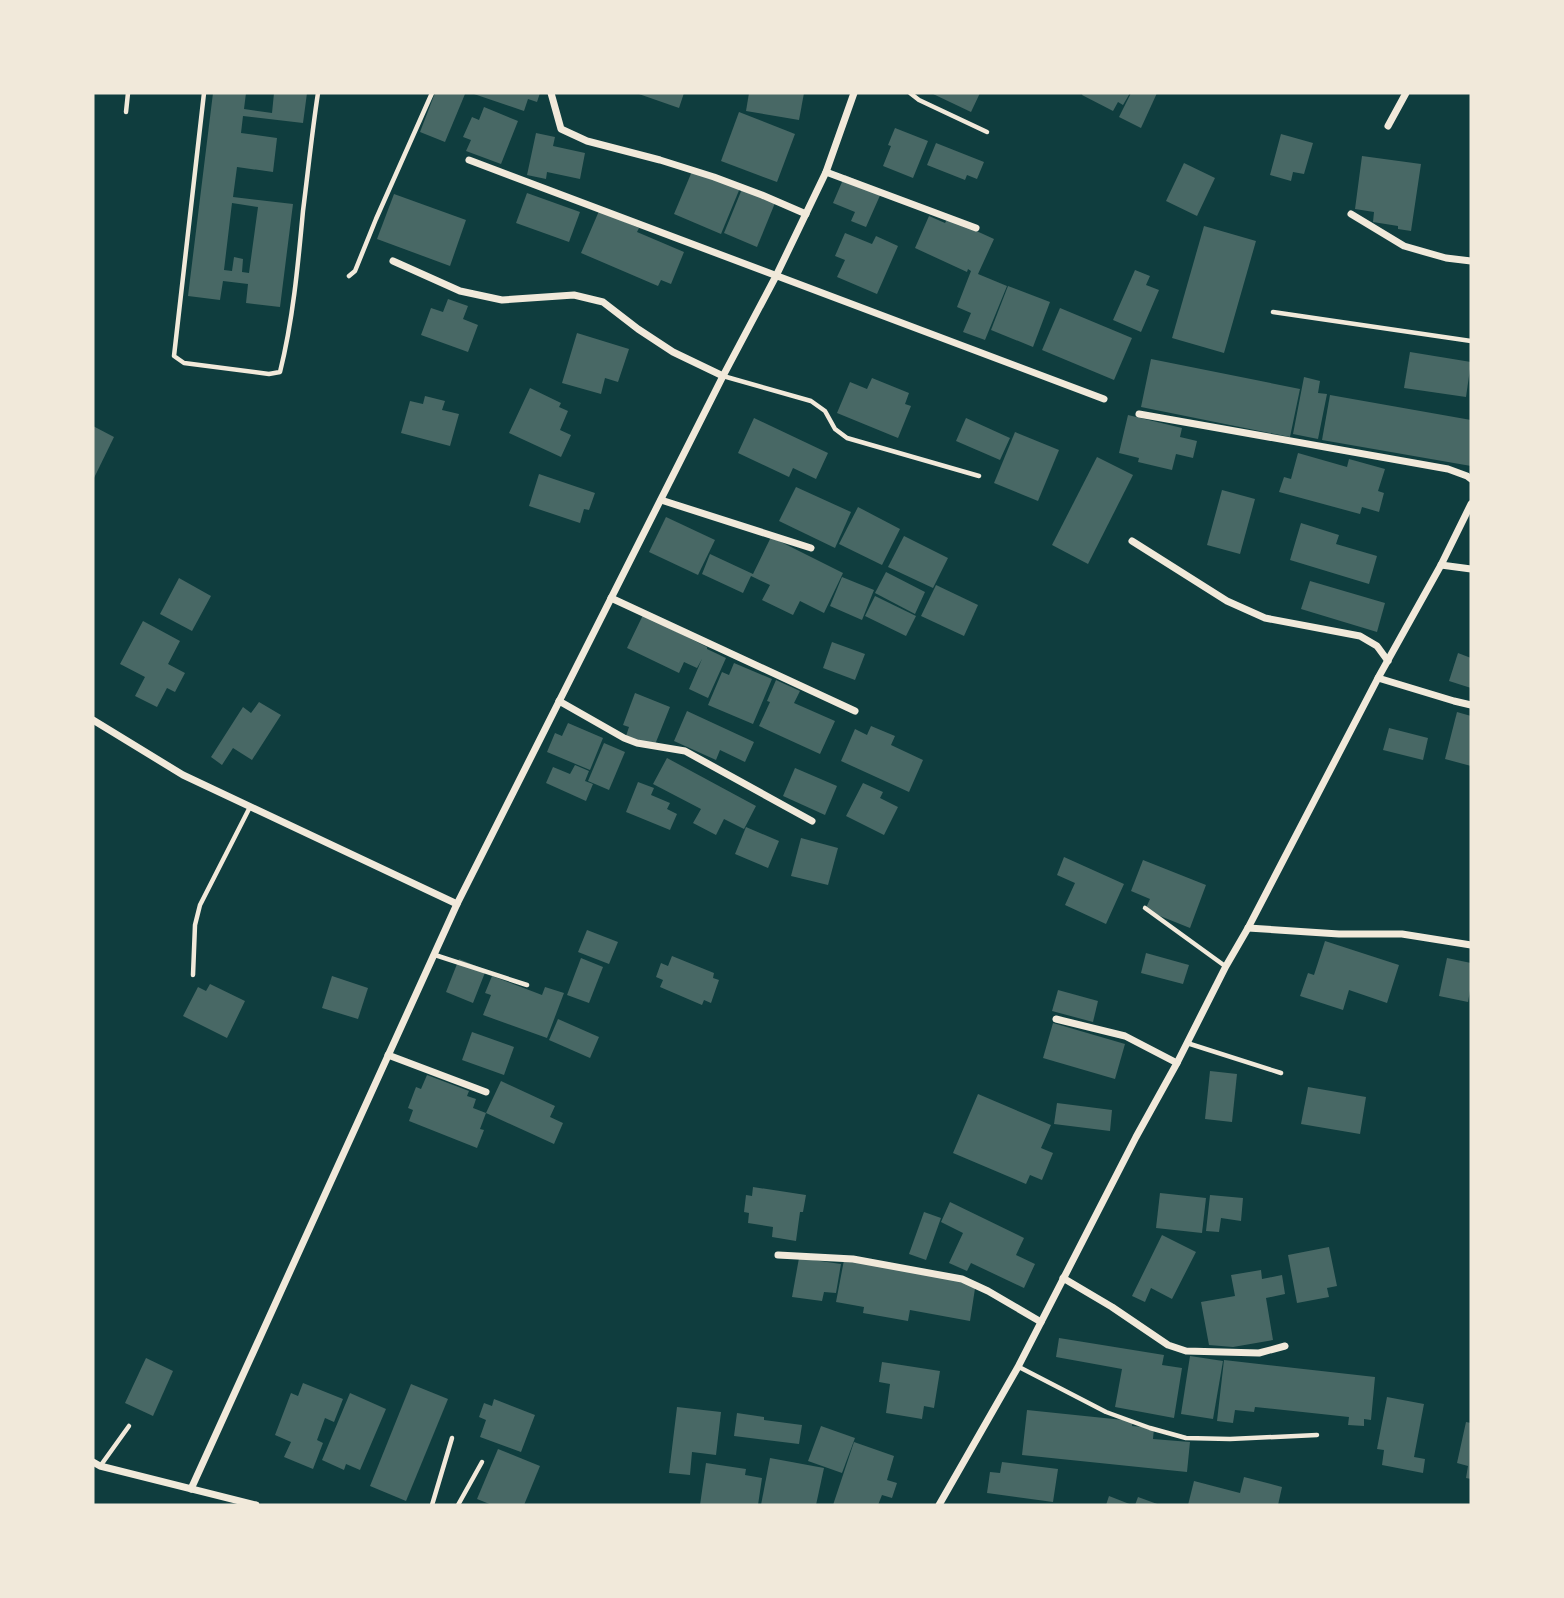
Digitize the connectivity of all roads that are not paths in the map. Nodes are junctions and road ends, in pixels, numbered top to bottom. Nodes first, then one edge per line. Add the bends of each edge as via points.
1 (128, 93) edge
2 (204, 93) edge
3 (318, 93) edge
4 (432, 93) edge
5 (551, 93) edge
6 (854, 93) edge
7 (910, 93) edge
8 (1406, 93) edge
9 (126, 112) dead end
10 (1388, 126) dead end
11 (986, 132) dead end
12 (469, 160) dead end
13 (826, 172) junction
14 (806, 214) junction
15 (1351, 214) dead end
16 (976, 228) dead end
17 (393, 261) dead end
18 (1471, 261) edge
19 (349, 275) dead end
20 (776, 276) junction
21 (1273, 312) dead end
22 (1471, 341) edge
23 (723, 376) junction
24 (1104, 399) dead end
25 (1139, 414) dead end
26 (979, 476) dead end
27 (1471, 478) edge
28 (661, 500) junction
29 (1471, 504) edge
30 (1132, 541) dead end
31 (811, 548) dead end
32 (1441, 565) junction
33 (1471, 569) edge
34 (611, 598) junction
35 (1388, 661) junction
36 (1378, 678) junction
37 (559, 701) junction
38 (1471, 705) edge
39 (855, 711) dead end
40 (93, 720) edge
41 (250, 807) junction
42 (812, 821) dead end
43 (457, 904) junction
44 (1145, 908) dead end
45 (1248, 928) junction
46 (1471, 945) edge
47 (434, 954) junction
48 (1226, 967) junction
49 (193, 975) dead end
50 (527, 985) dead end
51 (1056, 1019) dead end
52 (1186, 1043) junction
53 (388, 1055) junction
54 (1177, 1063) junction
55 (1281, 1073) dead end
56 (486, 1092) dead end
57 (778, 1255) dead end
58 (1063, 1278) junction
59 (1041, 1322) junction
60 (1285, 1346) dead end
61 (1018, 1367) junction
62 (130, 1426) dead end
63 (1317, 1435) dead end
64 (452, 1438) dead end
65 (482, 1462) dead end
66 (96, 1464) edge
67 (191, 1489) junction
68 (256, 1505) edge
69 (432, 1505) edge
70 (458, 1505) edge
71 (939, 1505) edge

1 - 9 lane
2 - 3 lane via 174,356 184,363 269,374 280,372 287,345
4 - 19 lane via 355,271
5 - 14 street via 561,129 587,141 714,177
6 - 13 street
7 - 11 lane
8 - 10 street
12 - 20 street
13 - 14 street
13 - 16 street
14 - 20 street
15 - 18 street via 1404,246
17 - 23 street via 460,291 502,300 574,295 603,302 673,352
20 - 23 street
20 - 24 street
21 - 22 lane
23 - 26 lane via 811,401 847,438
23 - 28 street
25 - 27 street via 1448,469
28 - 31 street
28 - 34 street
29 - 32 street
30 - 35 street via 1227,601 1265,618 1360,636 1377,646
32 - 33 street
32 - 35 street
34 - 37 street
34 - 39 street
35 - 36 street
36 - 38 street
36 - 45 street
37 - 42 street via 624,738 685,751
37 - 43 street
40 - 41 street via 183,775
41 - 43 street
41 - 49 lane via 200,905
43 - 47 street
44 - 48 lane
45 - 46 street via 1402,934
45 - 48 street
47 - 50 lane
47 - 53 street
48 - 52 street
51 - 54 street via 1125,1036
52 - 54 street
52 - 55 lane
53 - 56 street
53 - 67 street
54 - 58 street
57 - 59 street via 853,1259 962,1279
58 - 59 street
58 - 60 street via 1168,1345 1186,1351 1259,1353
59 - 61 street
61 - 63 lane via 1106,1412 1186,1438
61 - 71 street
62 - 66 lane
64 - 69 lane
65 - 70 lane
66 - 67 street
67 - 68 street

